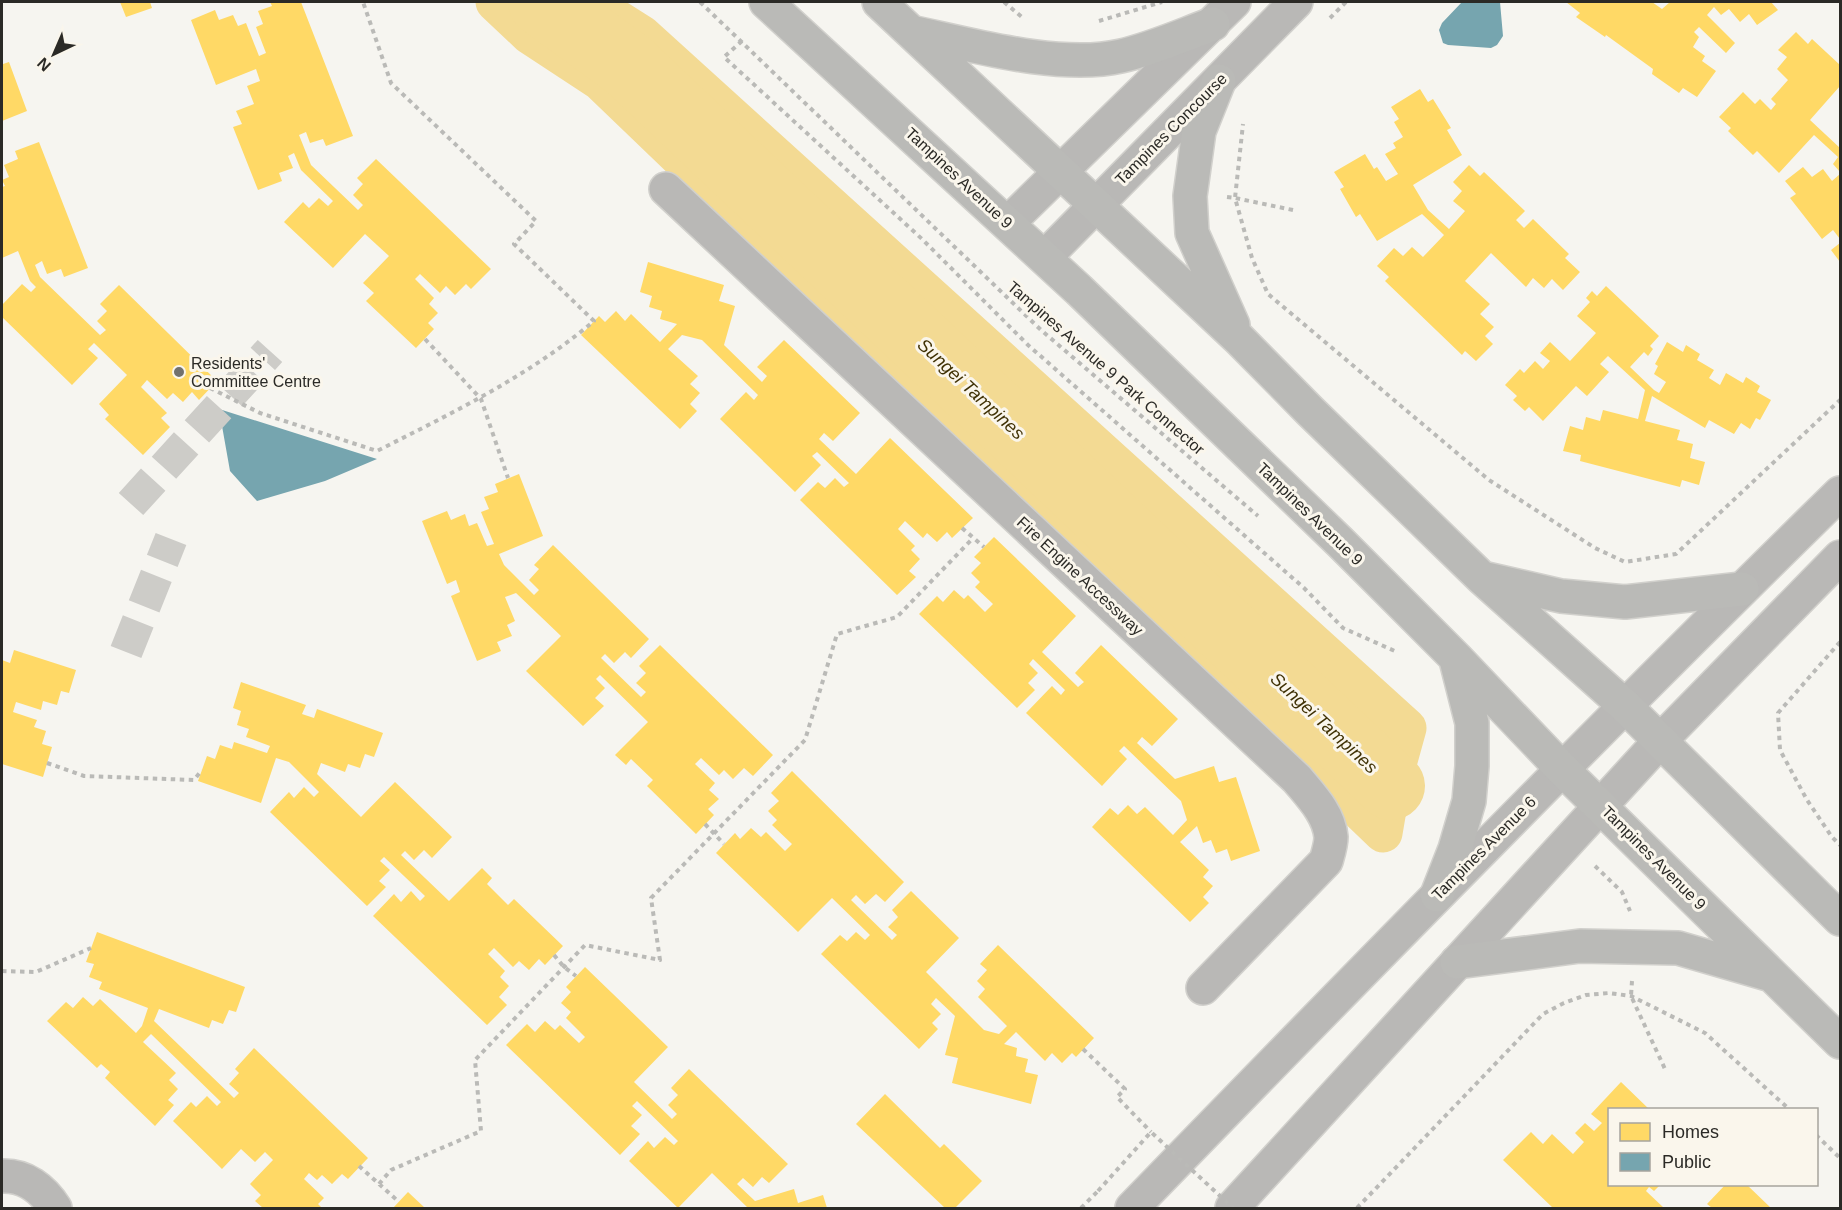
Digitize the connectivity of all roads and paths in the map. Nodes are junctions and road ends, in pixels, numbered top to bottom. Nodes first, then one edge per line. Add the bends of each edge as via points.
1 (363, 2) edge
2 (700, 2) edge
3 (766, 2) edge
4 (879, 2) edge
5 (1162, 2) edge
6 (1296, 2) edge
7 (1346, 2) edge
8 (1223, 13) edge
9 (1329, 18) dead end
10 (1090, 24) dead end
11 (911, 32) junction
12 (742, 41) junction
13 (1219, 81) junction
14 (1243, 123) dead end
15 (1061, 172) junction
16 (666, 189) dead end
17 (1190, 196) junction
18 (1235, 198) junction
19 (1096, 205) junction
20 (1293, 210) dead end
21 (1008, 223) junction
22 (1045, 257) junction
23 (425, 339) dead end
24 (1239, 339) junction
25 (210, 388) dead end
26 (481, 399) junction
27 (1840, 400) edge
28 (508, 478) dead end
29 (1840, 493) edge
30 (1264, 522) dead end
31 (962, 528) dead end
32 (973, 538) junction
33 (984, 547) dead end
34 (1840, 557) edge
35 (1482, 578) junction
36 (1742, 589) junction
37 (1840, 642) edge
38 (1400, 653) dead end
39 (1456, 658) junction
40 (1624, 705) junction
41 (1660, 741) junction
42 (47, 763) dead end
43 (202, 770) dead end
44 (1563, 770) junction
45 (1601, 806) junction
46 (705, 824) dead end
47 (714, 832) junction
48 (724, 844) dead end
49 (1840, 845) edge
50 (1437, 895) junction
51 (1840, 919) edge
52 (91, 948) dead end
53 (554, 955) dead end
54 (1457, 962) junction
55 (564, 967) junction
56 (2, 971) edge
57 (576, 976) dead end
58 (1775, 977) junction
59 (1203, 988) dead end
60 (1631, 996) junction
61 (1840, 1042) edge
62 (1083, 1049) dead end
63 (1665, 1069) dead end
64 (1788, 1108) edge
65 (1151, 1132) junction
66 (1818, 1137) edge
67 (1840, 1158) edge
68 (359, 1166) dead end
69 (2, 1176) edge
70 (379, 1184) junction
71 (399, 1202) dead end
72 (55, 1209) edge
73 (1081, 1209) edge
74 (1132, 1209) edge
75 (1232, 1209) edge
76 (1357, 1209) edge

1 - 26 path via 391,83 536,222 514,244 594,321
2 - 12 path, Tampines Avenue 9 Park Connector
3 - 21 main road, Tampines Avenue 9
4 - 11 main road
5 - 10 path
6 - 13 street, Tampines Concourse
7 - 9 path
8 - 11 main road via 1120,56 1069,61
8 - 15 street
11 - 15 main road
12 - 30 path, Tampines Avenue 9 Park Connector via 1041,330
12 - 38 path via 724,57 922,239 1028,345 1304,588 1343,628
13 - 17 main road via 1199,130
13 - 19 street, Tampines Concourse
14 - 18 path
15 - 19 main road
15 - 21 street
16 - 59 street, Fire Engine Accessway via 1297,778 1319,806 1331,839 1326,861
17 - 18 path
17 - 24 main road via 1192,233
18 - 20 path
18 - 27 path via 1252,258 1268,294 1489,480 1595,548 1625,562 1676,554
19 - 22 street, Tampines Concourse
19 - 24 main road
21 - 22 main road, Tampines Avenue 9
22 - 39 main road, Tampines Avenue 9
23 - 26 path
24 - 35 main road
25 - 26 path via 260,413 376,451
26 - 28 path
29 - 36 street, Tampines Avenue 6
31 - 32 path
32 - 33 path
32 - 47 path via 897,617 837,634 804,740
34 - 41 street
35 - 36 main road via 1561,596 1625,602
35 - 40 main road
36 - 40 street, Tampines Avenue 6
37 - 49 path via 1778,712 1780,750 1807,800
39 - 44 main road, Tampines Avenue 9
39 - 50 main road via 1472,723 1472,766 1469,801
40 - 41 main road
40 - 44 street, Tampines Avenue 6
41 - 45 street
41 - 51 main road
42 - 43 path via 84,776 194,780
44 - 45 main road, Tampines Avenue 9
44 - 50 street, Tampines Avenue 6
45 - 54 street
45 - 58 main road, Tampines Avenue 9
46 - 47 path
47 - 48 path
47 - 55 path via 651,898 660,960 585,945
50 - 74 street, Tampines Avenue 6
52 - 56 path via 36,972
53 - 55 path
54 - 58 main road via 1580,946 1678,948
54 - 75 street
55 - 57 path
55 - 70 path via 475,1060 481,1131 391,1170
58 - 61 main road, Tampines Avenue 9
60 - 63 path
60 - 64 path via 1705,1034
60 - 76 path via 1586,995 1543,1014
62 - 65 path via 1125,1089 1117,1097
65 - 73 path, bridge
65 - 75 path, bridge
66 - 67 path
68 - 70 path
69 - 72 street via 27,1180 43,1191
70 - 71 path

